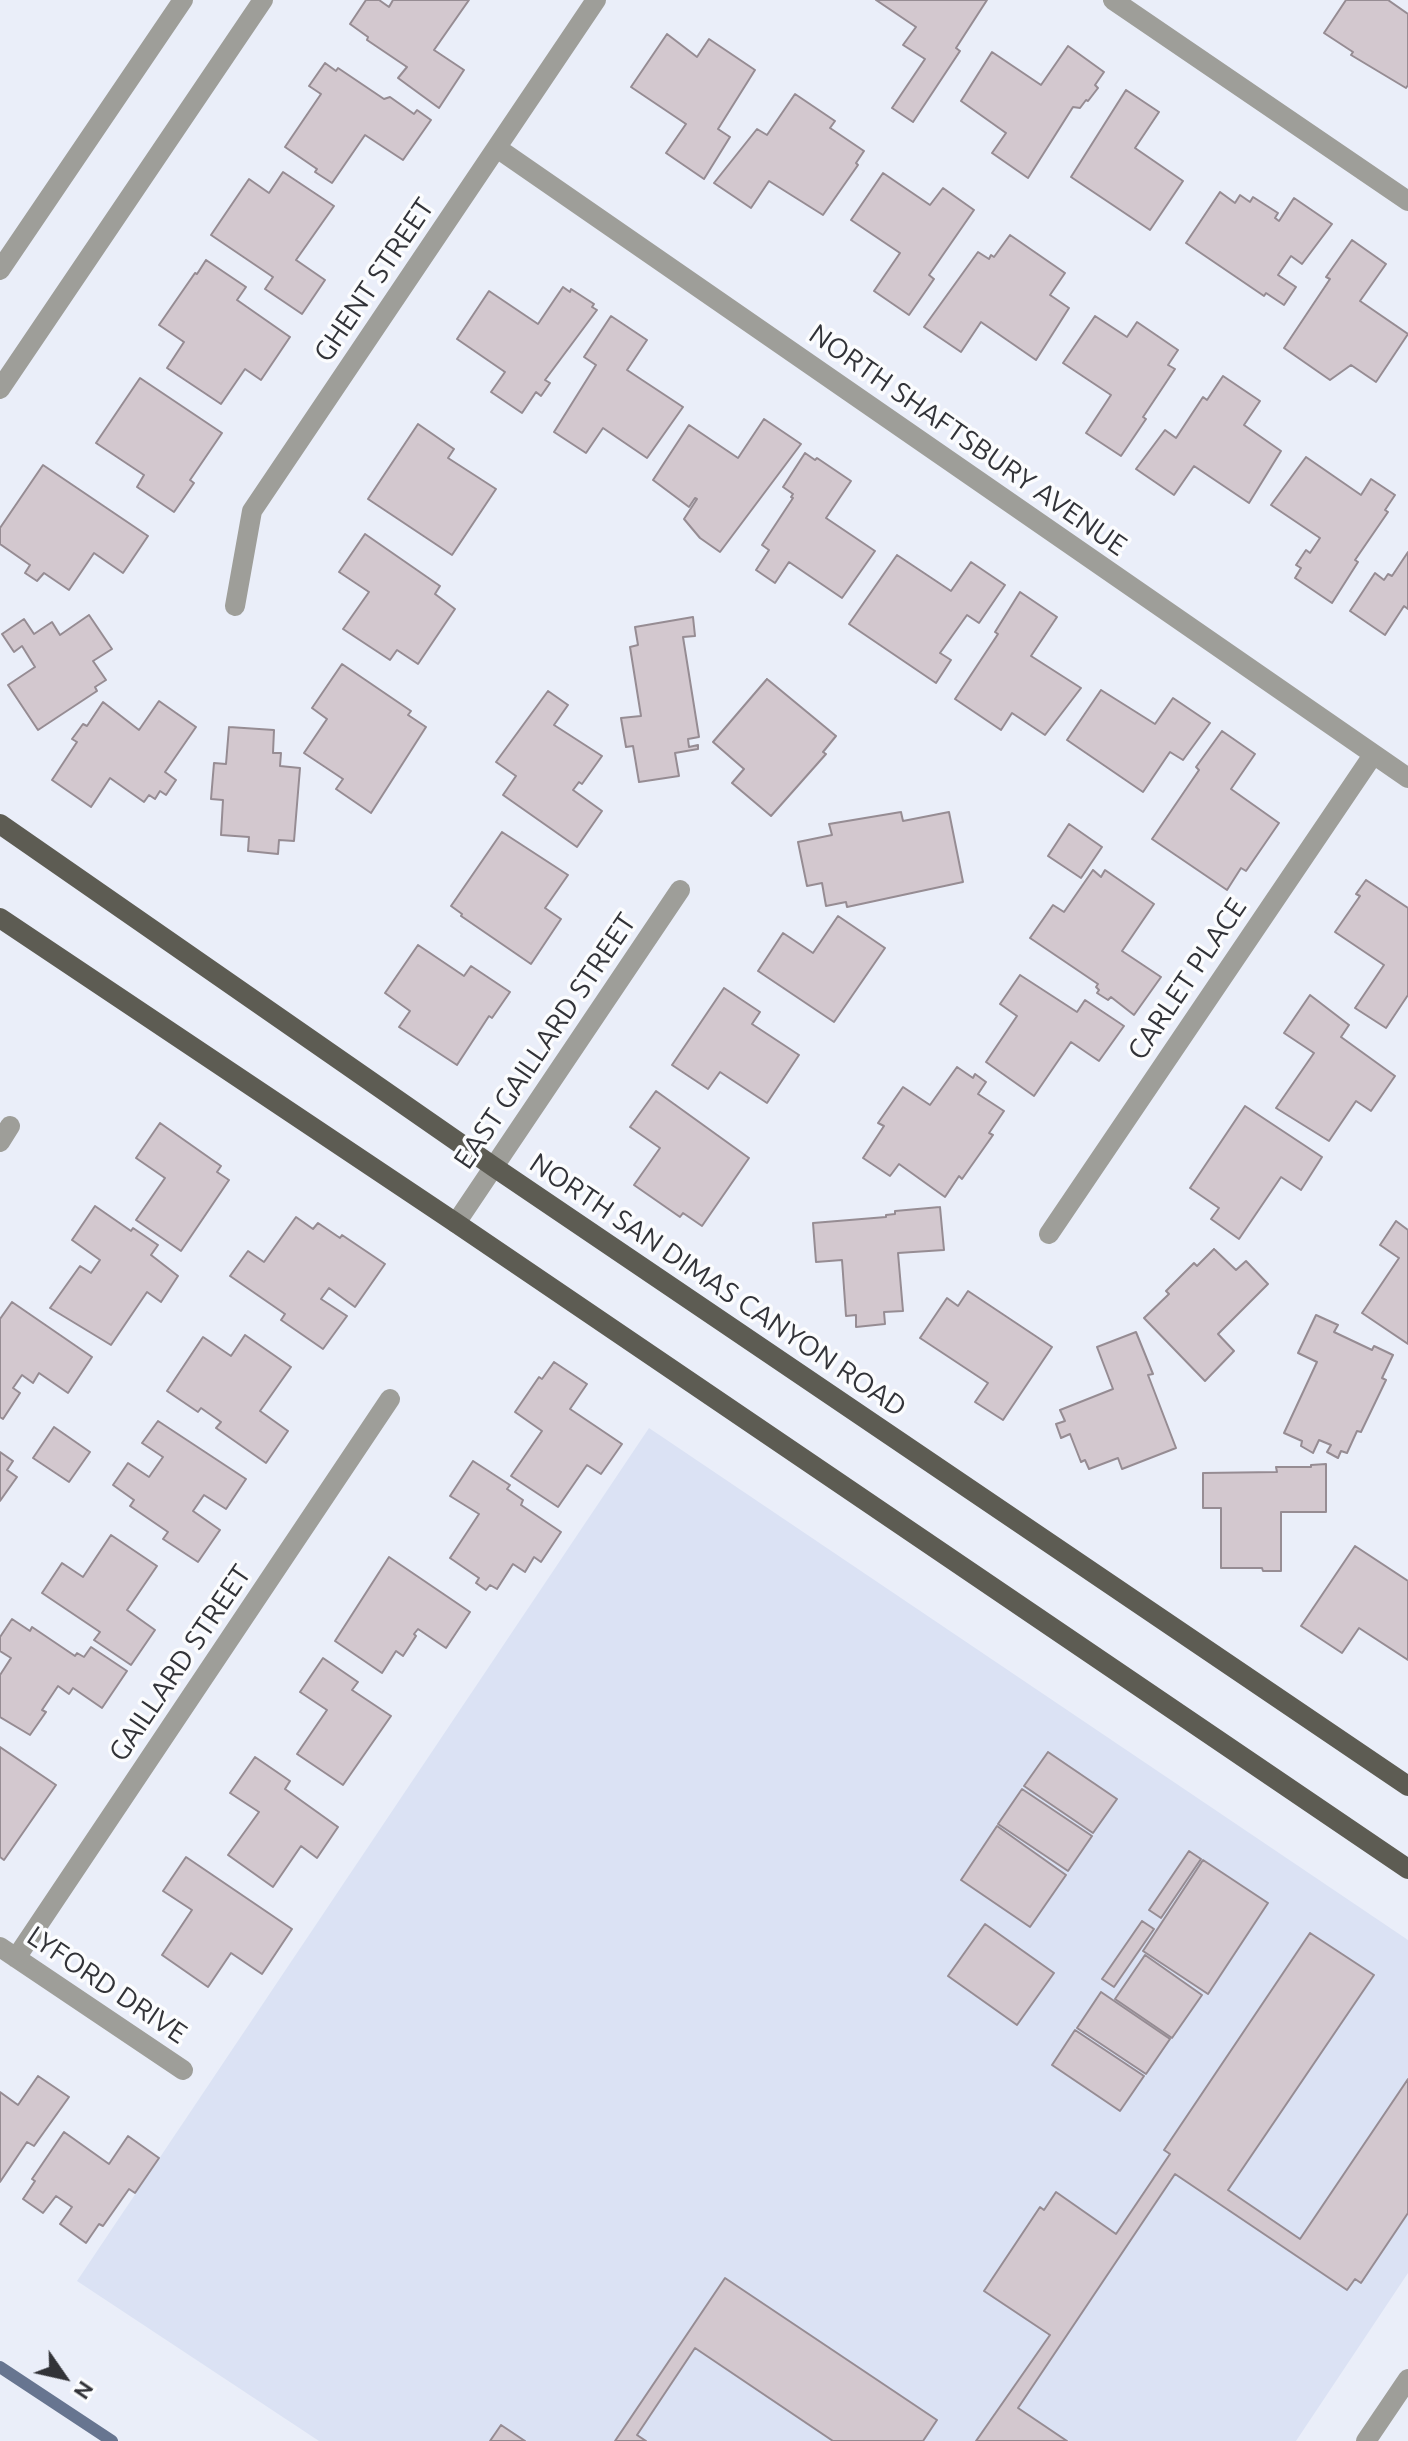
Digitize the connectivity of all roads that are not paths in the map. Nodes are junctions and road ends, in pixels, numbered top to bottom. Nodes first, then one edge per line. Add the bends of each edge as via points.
1 (183, 0) edge
2 (263, 0) edge
3 (596, 0) edge
4 (1113, 0) edge
5 (497, 148) junction
6 (1408, 201) edge
7 (0, 270) edge
8 (0, 389) edge
9 (235, 606) dead end
10 (1373, 755) junction
11 (1408, 778) edge
12 (0, 824) edge
13 (680, 890) dead end
14 (0, 918) edge
15 (494, 1167) junction
16 (456, 1223) junction
17 (1049, 1234) dead end
18 (390, 1399) dead end
19 (1408, 1786) edge
20 (1408, 1869) edge
21 (8, 1952) edge
22 (183, 2070) dead end
23 (1408, 2379) edge
24 (1366, 2441) edge

1 - 7 street
2 - 8 street
3 - 5 street, GHENT STREET
4 - 6 street
5 - 9 street, GHENT STREET via 252,511
5 - 10 street, NORTH SHAFTSBURY AVENUE
10 - 11 street, NORTH SHAFTSBURY AVENUE
10 - 17 street, CARLET PLACE
12 - 15 main road, NORTH SAN DIMAS CANYON ROAD
13 - 15 street, EAST GAILLARD STREET
14 - 16 main road
15 - 16 street, EAST GAILLARD STREET
15 - 19 main road, NORTH SAN DIMAS CANYON ROAD
16 - 20 main road
18 - 21 street, GAILLARD STREET
21 - 22 street, LYFORD DRIVE
23 - 24 street

